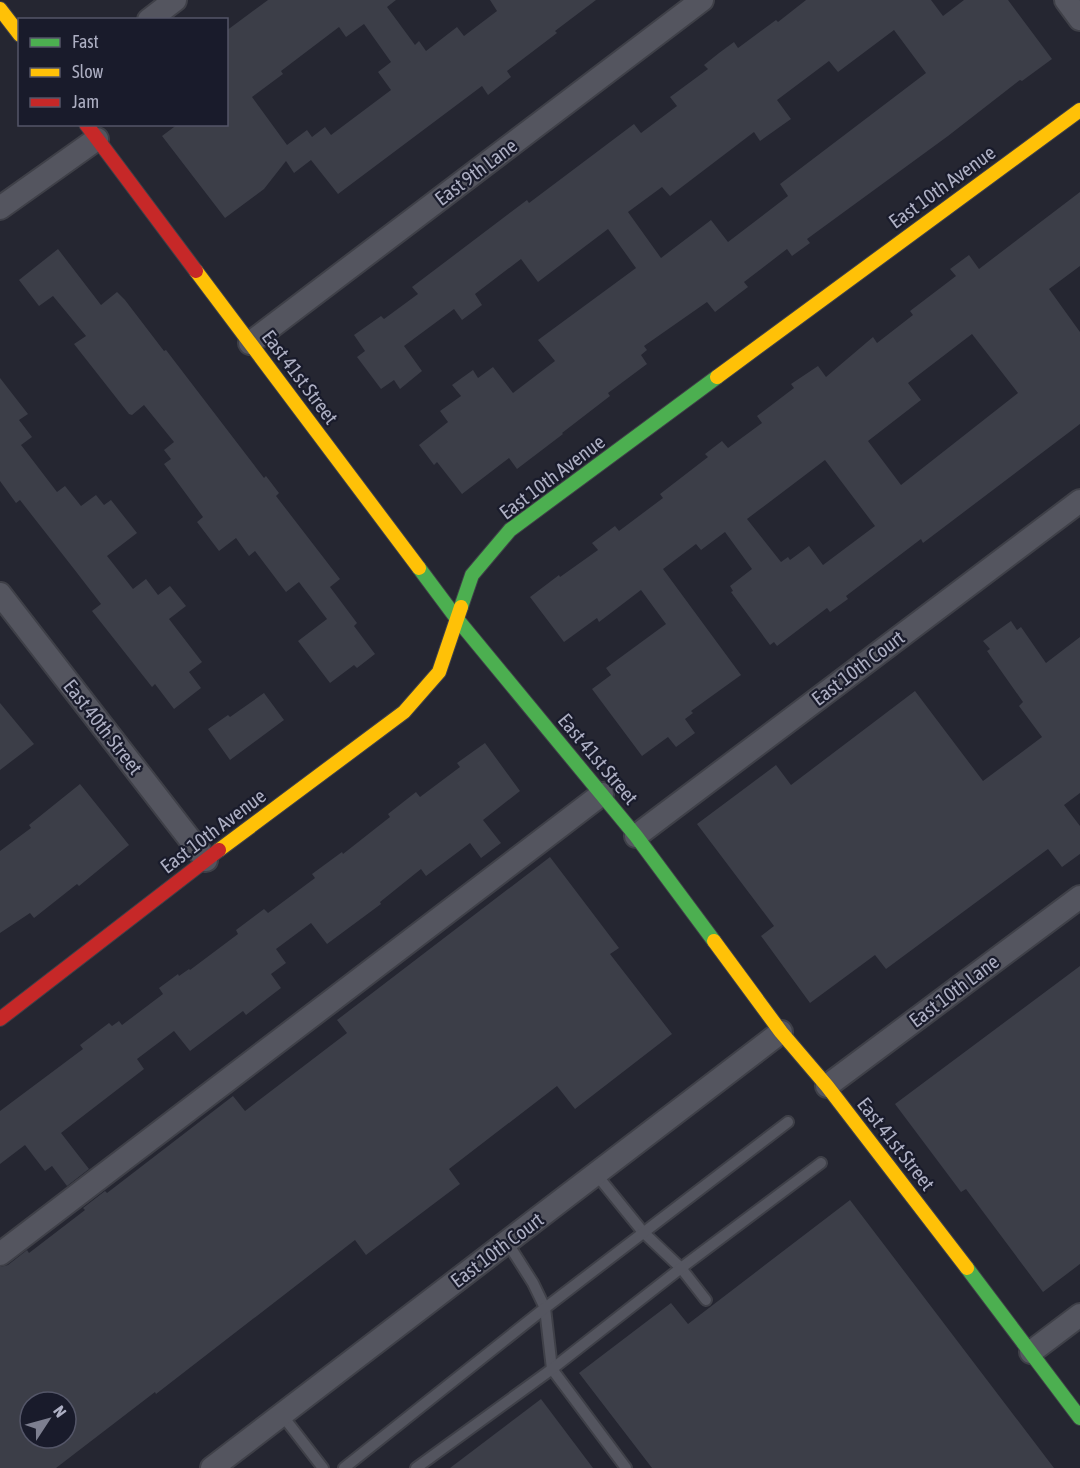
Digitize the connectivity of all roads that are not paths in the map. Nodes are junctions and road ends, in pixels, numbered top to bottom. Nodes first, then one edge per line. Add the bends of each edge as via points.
1 (175, 0) edge
2 (702, 0) edge
3 (1066, 0) edge
4 (0, 9) edge
5 (152, 18) edge
6 (1080, 20) edge
7 (18, 32) edge
8 (1080, 110) edge
9 (91, 132) edge
10 (0, 208) edge
11 (250, 344) junction
12 (1080, 501) edge
13 (0, 594) edge
14 (457, 619) junction
15 (602, 794) junction
16 (636, 836) junction
17 (206, 860) junction
18 (1080, 897) edge
19 (0, 1019) edge
20 (781, 1032) junction
21 (827, 1086) junction
22 (788, 1122) dead end
23 (821, 1163) dead end
24 (596, 1174) junction
25 (644, 1232) junction
26 (507, 1242) junction
27 (0, 1254) edge
28 (681, 1268) junction
29 (706, 1300) dead end
30 (545, 1308) junction
31 (1080, 1315) edge
32 (1031, 1352) junction
33 (552, 1370) junction
34 (282, 1415) junction
35 (1080, 1418) edge
36 (212, 1468) edge
37 (323, 1468) edge
38 (344, 1468) edge
39 (416, 1468) edge
40 (626, 1468) edge

1 - 5 street
2 - 11 street, East 9th Lane
3 - 6 street
4 - 7 street
8 - 14 street, East 10th Avenue via 510,530 472,575
9 - 10 street
9 - 11 street, East 41st Street
11 - 14 street, East 41st Street
12 - 16 street, East 10th Court
13 - 17 street, East 40th Street
14 - 15 street, East 41st Street
14 - 17 street, East 10th Avenue via 438,672 404,712
15 - 16 street, East 41st Street
15 - 27 street
16 - 20 street, East 41st Street
17 - 19 street, East 10th Avenue
18 - 21 street, East 10th Lane
20 - 21 street, East 41st Street
20 - 24 street, East 10th Court
21 - 32 street, East 41st Street
22 - 25 lane
23 - 28 lane
24 - 25 lane
24 - 26 street, East 10th Court
25 - 28 lane
25 - 30 lane
26 - 30 lane
26 - 34 street, East 10th Court
28 - 29 lane
28 - 33 lane
30 - 33 lane
30 - 38 lane
31 - 32 street
32 - 35 street, East 41st Street
33 - 39 lane
33 - 40 lane
34 - 36 street, East 10th Court
34 - 37 lane

